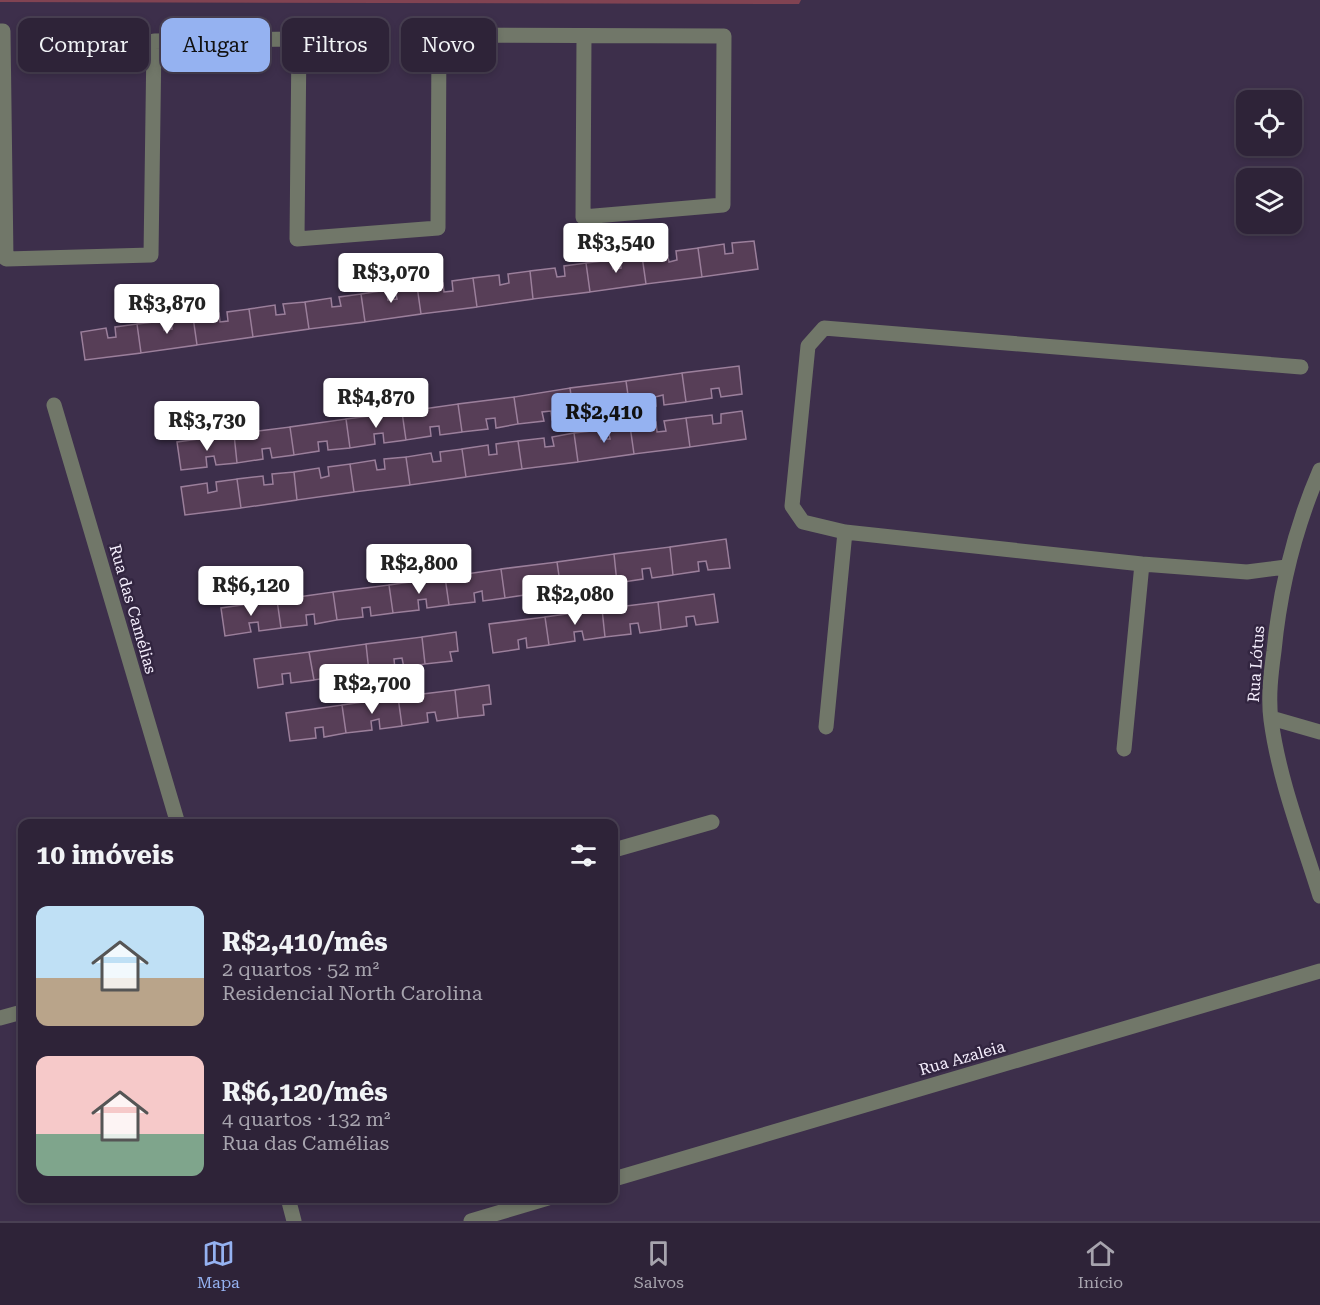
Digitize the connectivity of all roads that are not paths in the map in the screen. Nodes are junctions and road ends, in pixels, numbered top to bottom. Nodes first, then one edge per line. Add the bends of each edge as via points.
1 (0, 31) edge
2 (584, 36) junction
3 (1300, 367) dead end
4 (54, 405) dead end
5 (1320, 470) edge
6 (845, 532) junction
7 (1142, 564) junction
8 (1286, 567) junction
9 (1271, 718) junction
10 (826, 727) dead end
11 (1320, 732) edge
12 (1124, 749) dead end
13 (177, 819) edge
14 (712, 822) dead end
15 (618, 849) edge
16 (1320, 896) edge
17 (1320, 971) edge
18 (18, 1013) edge
19 (0, 1018) edge
20 (618, 1178) edge
21 (289, 1203) edge
22 (531, 1203) edge
23 (294, 1221) edge
24 (471, 1221) edge

1 - 2 street via 6,260 151,255 154,41 299,39 297,239 438,228 439,35
2 - 2 street via 724,36 723,205 583,218
3 - 6 street via 824,328 808,346 792,506 803,522
4 - 13 street, Rua das Camélias
5 - 8 street, Rua Lótus
6 - 7 street
6 - 10 street
7 - 8 street via 1247,572
7 - 12 street
8 - 9 street, Rua Lótus via 1270,679
9 - 11 street
9 - 16 street, Rua Lótus via 1282,775
14 - 15 street
17 - 20 street, Rua Azaleia
18 - 19 street
21 - 23 street
22 - 24 street

